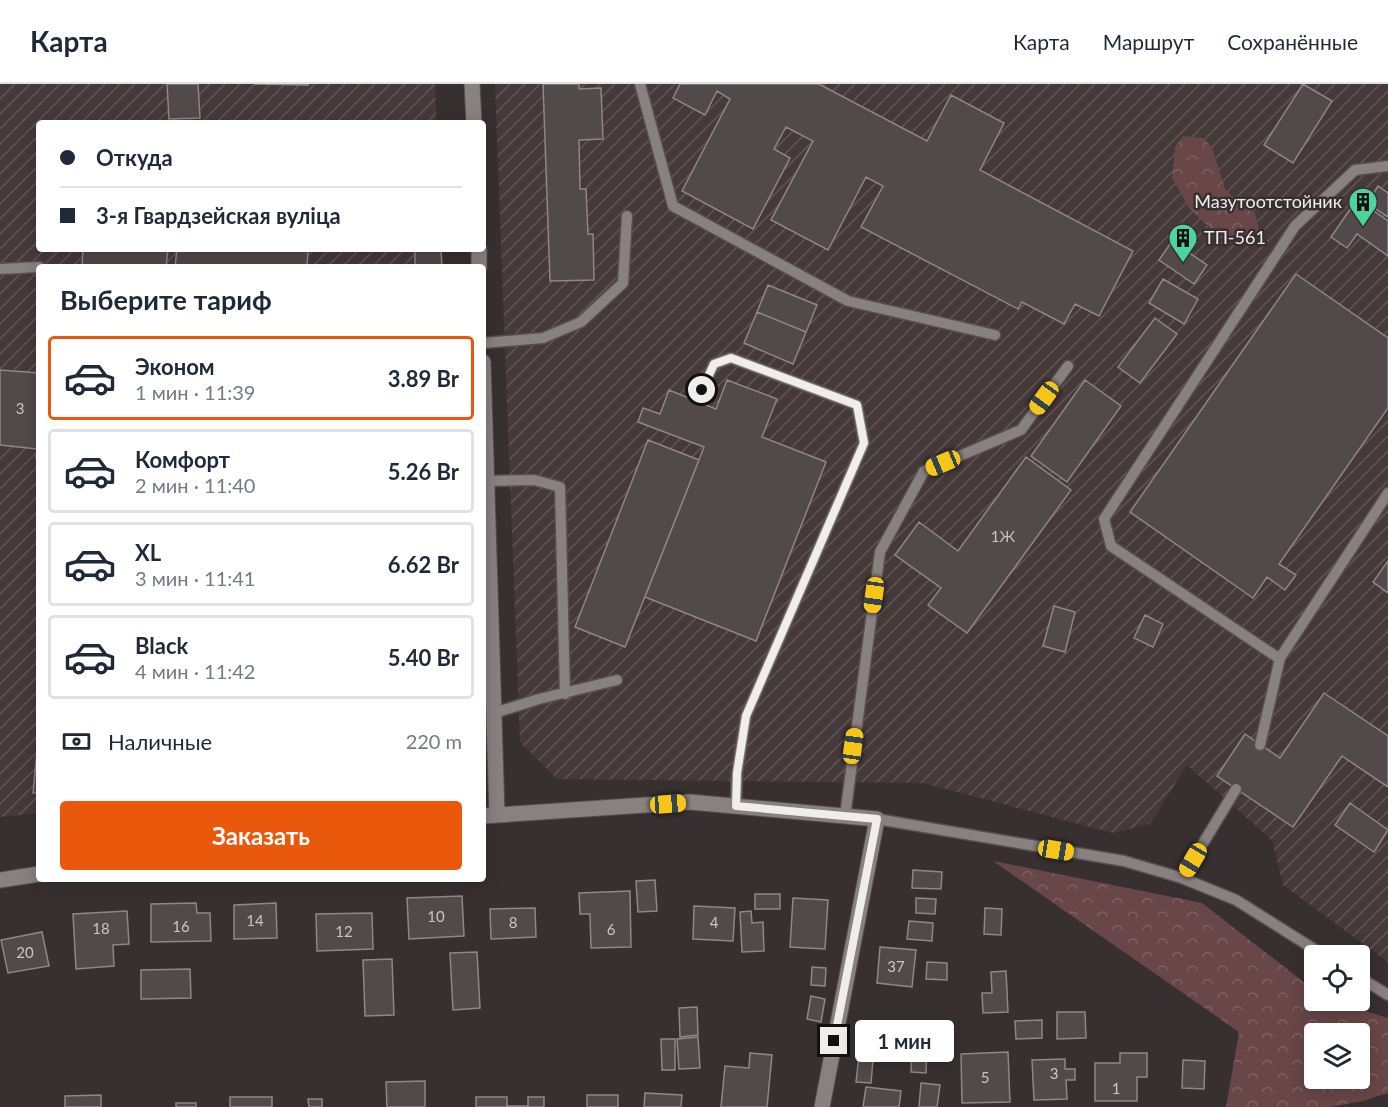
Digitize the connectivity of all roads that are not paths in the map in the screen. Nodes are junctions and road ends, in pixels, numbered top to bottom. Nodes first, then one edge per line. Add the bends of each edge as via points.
1 (472, 84) edge
2 (640, 84) edge
3 (474, 120) edge
4 (1388, 166) edge
5 (627, 216) dead end
6 (36, 267) edge
7 (0, 269) edge
8 (995, 335) dead end
9 (486, 343) edge
10 (1068, 366) dead end
11 (702, 390) dead end
12 (486, 481) joint
13 (1388, 493) edge
14 (1280, 659) junction
15 (617, 680) dead end
16 (565, 694) junction
17 (494, 713) junction
18 (1260, 745) dead end
19 (489, 769) edge
20 (1236, 789) dead end
21 (736, 806) junction
22 (490, 816) edge
23 (845, 816) junction
24 (877, 819) junction
25 (36, 874) edge
26 (1182, 878) junction
27 (0, 880) edge
28 (1308, 945) edge
29 (1370, 984) edge
30 (1388, 995) edge
31 (822, 1107) edge

1 - 3 street
2 - 8 lane via 673,206 848,301
4 - 14 lane via 1355,170 1295,226 1104,519 1111,546
5 - 9 lane via 623,283 581,322 543,338
6 - 7 lane
10 - 23 lane via 1021,430 924,471 880,552
11 - 21 lane via 714,364 731,358 857,405 864,443 746,716
12 - 16 lane via 534,480 560,487
12 - 17 street
13 - 14 lane
14 - 18 lane
15 - 16 lane
16 - 17 lane
17 - 19 street
19 - 22 street
20 - 26 lane
21 - 22 street via 690,802
21 - 23 street
23 - 24 street
24 - 26 lane via 1124,861
24 - 31 street
25 - 27 street
26 - 28 lane via 1236,900
29 - 30 lane

